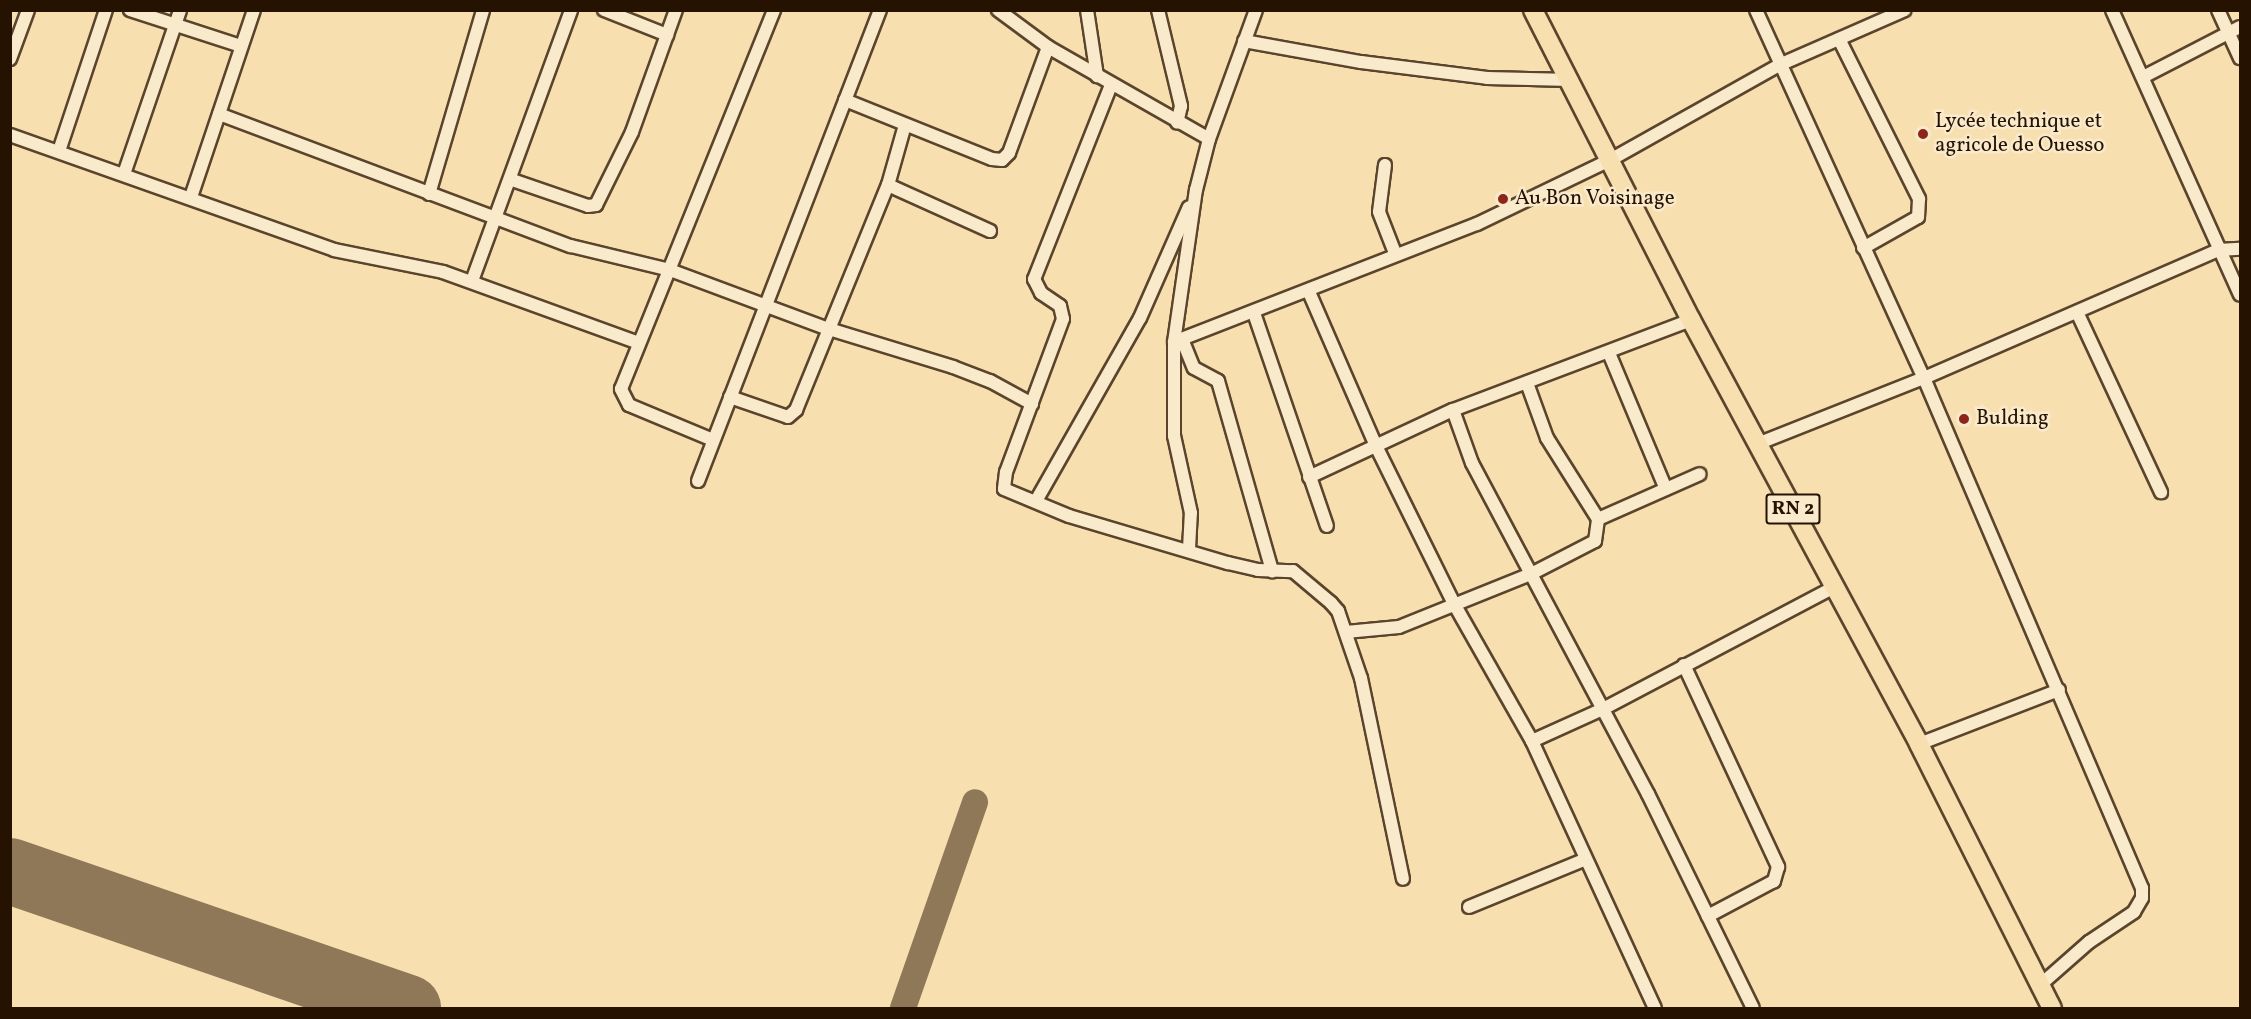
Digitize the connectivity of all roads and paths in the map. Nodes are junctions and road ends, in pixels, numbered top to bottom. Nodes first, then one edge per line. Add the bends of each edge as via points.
1 (28, 10) edge
2 (106, 10) edge
3 (130, 10) edge
4 (180, 10) edge
5 (254, 10) edge
6 (483, 10) edge
7 (571, 10) edge
8 (603, 10) edge
9 (676, 10) edge
10 (774, 10) edge
11 (880, 10) edge
12 (998, 10) edge
13 (1087, 10) edge
14 (1158, 10) edge
15 (1256, 10) edge
16 (1533, 10) edge
17 (1756, 10) edge
18 (1905, 10) edge
19 (2112, 10) edge
20 (2218, 10) edge
21 (1010, 14) edge
22 (175, 25) junction
23 (2235, 30) edge
24 (667, 35) junction
25 (1839, 39) junction
26 (1244, 41) junction
27 (241, 46) junction
28 (1048, 46) junction
29 (2241, 58) edge
30 (10, 59) edge
31 (1779, 65) junction
32 (1097, 76) junction
33 (2143, 76) junction
34 (1571, 80) junction
35 (1111, 85) junction
36 (844, 100) junction
37 (219, 114) junction
38 (1177, 123) junction
39 (905, 125) junction
40 (10, 135) edge
41 (1209, 139) junction
42 (59, 151) junction
43 (1610, 160) junction
44 (1385, 165) dead end
45 (124, 174) junction
46 (512, 180) junction
47 (888, 185) junction
48 (1196, 190) junction
49 (429, 194) junction
50 (191, 197) junction
51 (498, 217) junction
52 (990, 231) dead end
53 (1863, 248) junction
54 (2241, 249) edge
55 (2218, 250) junction
56 (1395, 254) junction
57 (669, 270) junction
58 (472, 281) junction
59 (1309, 292) junction
60 (2241, 295) edge
61 (765, 305) junction
62 (2077, 312) junction
63 (1254, 313) junction
64 (1691, 320) junction
65 (829, 329) junction
66 (1178, 341) junction
67 (639, 343) junction
68 (1609, 353) junction
69 (1924, 378) junction
70 (1527, 383) junction
71 (730, 397) junction
72 (1032, 404) junction
73 (1453, 410) junction
74 (713, 440) junction
75 (1375, 444) junction
76 (1757, 444) junction
77 (1700, 474) dead end
78 (1310, 477) junction
79 (698, 481) dead end
80 (1666, 489) junction
81 (2161, 492) dead end
82 (1036, 501) junction
83 (1598, 519) junction
84 (1327, 526) dead end
85 (1190, 549) junction
86 (1272, 571) junction
87 (1531, 574) junction
88 (1836, 586) junction
89 (1453, 602) junction
90 (1346, 632) junction
91 (1684, 665) junction
92 (2059, 690) junction
93 (1603, 709) junction
94 (1532, 741) junction
95 (1919, 744) junction
96 (1586, 859) junction
97 (1403, 879) dead end
98 (1469, 907) dead end
99 (1708, 916) junction
100 (2040, 985) junction
101 (1655, 1008) edge
102 (1753, 1008) edge
103 (2052, 1008) edge

1 - 30 street
2 - 42 street
3 - 22 street
4 - 22 street
5 - 27 street
6 - 49 street
7 - 46 street
8 - 24 street
9 - 24 street
10 - 57 street
11 - 36 street
12 - 21 street
13 - 32 street
14 - 38 street via 1182,106
15 - 26 street
16 - 34 highway, RN 2
17 - 31 street
18 - 25 street
19 - 33 street
20 - 23 street
21 - 28 street
22 - 27 street
22 - 45 street
23 - 29 street
23 - 33 street
24 - 46 street via 632,132 596,205 588,206
25 - 31 street
25 - 53 street via 1919,199 1918,217
26 - 34 street via 1361,62 1487,78
26 - 41 street
27 - 37 street
28 - 32 street
28 - 39 street via 1009,153 1002,160
31 - 43 street
31 - 53 street
32 - 35 street
33 - 55 street
34 - 43 highway, RN 2
35 - 38 street
35 - 72 street via 1034,279 1041,293 1060,306 1063,319
36 - 39 street
36 - 61 street
37 - 49 street
37 - 50 street
38 - 41 street
39 - 47 street
40 - 42 street
41 - 48 street
42 - 45 street
43 - 56 street via 1477,224
43 - 64 highway, RN 2
44 - 56 street via 1379,212
45 - 50 street
46 - 51 street
47 - 52 street
47 - 65 street
48 - 66 street
48 - 82 street via 1140,318
49 - 51 street
50 - 58 street via 334,250
51 - 57 street via 587,251
51 - 58 street
53 - 69 street
54 - 55 street
55 - 60 street
55 - 62 street
56 - 59 street
57 - 61 street
57 - 67 street
58 - 67 street
59 - 63 street
59 - 75 street
61 - 65 street
61 - 71 street
62 - 69 street
62 - 81 street
63 - 66 street
63 - 78 street
64 - 68 street
64 - 76 highway, RN 2
65 - 71 street via 792,416
65 - 72 street via 990,381
66 - 85 street via 1174,436 1191,513
66 - 86 street via 1194,368 1218,381
67 - 74 street via 621,389 624,400
68 - 70 street
68 - 80 street
69 - 76 street
69 - 92 street
70 - 73 street
70 - 83 street via 1547,438
71 - 74 street
72 - 82 street via 1004,484 1006,491
73 - 75 street
73 - 87 street via 1467,453
74 - 79 street
75 - 78 street
75 - 89 street
76 - 88 highway, RN 2
77 - 80 street
78 - 84 street
80 - 83 street
82 - 85 street via 1070,516
83 - 87 street via 1595,541
85 - 86 street via 1228,563
86 - 90 street via 1299,575 1338,611
87 - 89 street
87 - 93 street
88 - 91 street
88 - 95 highway, RN 2
89 - 90 street via 1399,627
89 - 94 street
90 - 97 street via 1368,706
91 - 93 street
91 - 99 street via 1778,867 1774,881
92 - 95 street
92 - 100 street via 2142,898 2134,912 2089,942
93 - 94 street
93 - 99 street
94 - 96 street
95 - 100 highway, RN 2
96 - 98 street
96 - 101 street
99 - 102 street
100 - 103 highway, RN 2

